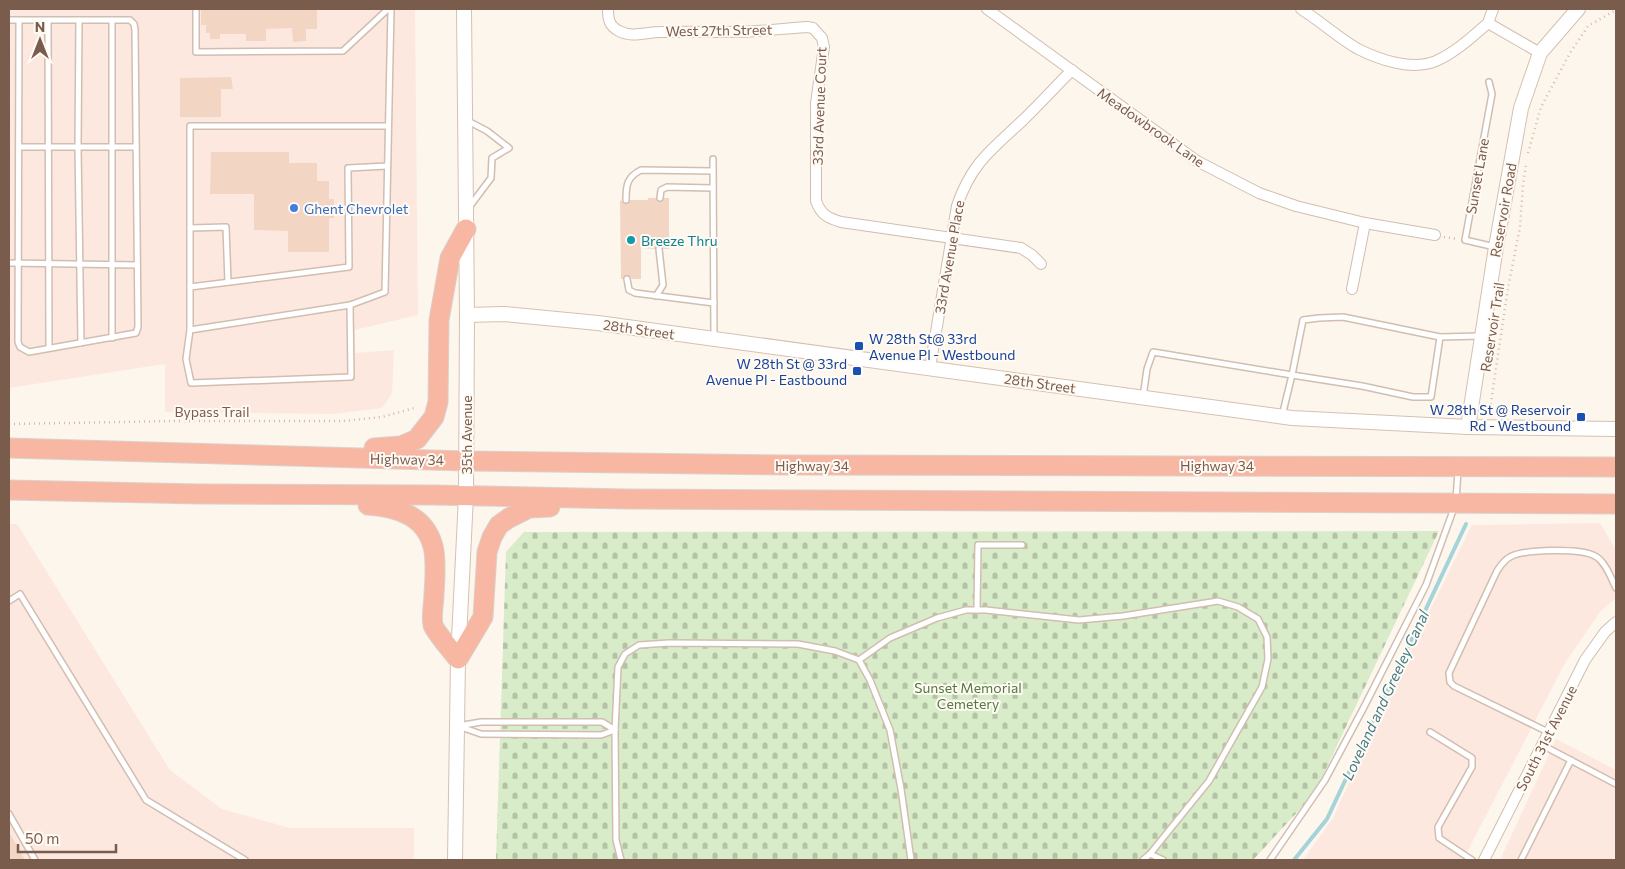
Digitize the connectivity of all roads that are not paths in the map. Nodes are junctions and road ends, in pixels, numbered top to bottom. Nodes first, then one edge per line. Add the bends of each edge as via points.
1 (196, 9) edge
2 (390, 9) edge
3 (464, 9) edge
4 (608, 9) edge
5 (987, 9) edge
6 (1302, 9) edge
7 (1493, 9) edge
8 (1578, 9) edge
9 (9, 20) edge
10 (79, 20) junction
11 (112, 20) junction
12 (20, 21) junction
13 (48, 21) junction
14 (1488, 23) junction
15 (818, 32) joint
16 (1540, 53) junction
17 (1072, 70) junction
18 (1489, 82) dead end
19 (465, 120) junction
20 (388, 126) junction
21 (19, 147) junction
22 (50, 147) junction
23 (78, 147) junction
24 (112, 147) junction
25 (136, 147) junction
26 (713, 159) dead end
27 (388, 166) junction
28 (713, 171) junction
29 (713, 188) junction
30 (660, 198) dead end
31 (626, 200) dead end
32 (466, 220) junction
33 (1365, 223) junction
34 (190, 228) junction
35 (1435, 235) road end
36 (951, 238) junction
37 (1496, 247) junction
38 (659, 249) dead end
39 (9, 263) edge
40 (18, 263) junction
41 (49, 264) junction
42 (80, 264) junction
43 (1041, 264) dead end
44 (112, 265) junction
45 (137, 265) junction
46 (627, 280) dead end
47 (228, 282) junction
48 (190, 287) junction
49 (1352, 289) dead end
50 (656, 296) junction
51 (714, 303) junction
52 (350, 305) junction
53 (467, 315) junction
54 (190, 330) junction
55 (1481, 336) junction
56 (1440, 337) junction
57 (112, 338) junction
58 (714, 339) junction
59 (81, 343) junction
60 (49, 348) junction
61 (930, 368) junction
62 (1292, 375) junction
63 (1143, 398) junction
64 (1282, 416) junction
65 (1468, 427) junction
66 (1616, 429) edge
67 (9, 448) edge
68 (83, 450) junction
69 (466, 461) junction
70 (1458, 466) junction
71 (1616, 467) edge
72 (9, 490) edge
73 (200, 494) junction
74 (466, 496) junction
75 (626, 499) junction
76 (1456, 503) junction
77 (1616, 504) edge
78 (1022, 545) dead end
79 (1616, 588) edge
80 (9, 601) edge
81 (977, 610) junction
82 (1616, 622) edge
83 (458, 659) junction
84 (859, 660) junction
85 (456, 726) junction
86 (615, 730) junction
87 (1430, 732) dead end
88 (1549, 732) junction
89 (1542, 745) junction
90 (1571, 760) junction
91 (1616, 784) edge
92 (9, 814) edge
93 (1150, 854) junction
94 (35, 860) edge
95 (245, 860) edge
96 (456, 860) edge
97 (621, 860) edge
98 (911, 860) edge
99 (1143, 860) edge
100 (1163, 860) edge
101 (1270, 860) edge
102 (1472, 860) edge
103 (1484, 860) edge
104 (1521, 860) edge

1 - 2 lane via 196,52 343,51
2 - 20 lane
3 - 19 street, 35th Avenue
4 - 15 street, West 27th Street via 611,26 636,35 807,27
5 - 17 street, Meadowbrook Lane
6 - 14 street via 1358,48 1386,60 1407,64 1435,61 1464,44
7 - 14 street
8 - 16 street, Reservoir Road
9 - 12 lane
10 - 11 lane
10 - 13 lane
10 - 23 lane
11 - 24 lane
11 - 25 lane via 130,20 134,24
12 - 13 lane
12 - 21 lane
13 - 22 lane
14 - 16 street
15 - 36 street, 33rd Avenue Court via 824,47 816,103 816,201 819,209 831,219 841,222
16 - 37 street, Reservoir Road via 1521,108
17 - 33 street, Meadowbrook Lane via 1197,161 1259,193
17 - 36 street, 33rd Avenue Place via 982,158 971,173 956,206
18 - 37 lane, Sunset Lane via 1492,94 1465,240
19 - 32 street, 35th Avenue
19 - 32 lane via 487,131 509,148 492,158 491,178
20 - 27 lane
20 - 34 lane via 190,126
21 - 22 lane
21 - 40 lane
22 - 23 lane
22 - 41 lane
23 - 24 lane
23 - 42 lane
24 - 25 lane
24 - 44 lane
25 - 45 lane
26 - 28 lane
27 - 47 lane via 348,168 349,267
27 - 52 lane via 386,292
28 - 29 lane
28 - 31 lane via 641,170 632,175
29 - 30 lane via 667,187 661,190
29 - 51 lane
32 - 53 street, 35th Avenue
32 - 68 highway via 450,258 439,320 438,402 434,417 417,439 402,446 386,448 91,442
33 - 35 street, Meadowbrook Lane
33 - 49 street
34 - 47 lane via 226,227
34 - 48 lane
36 - 43 street via 1021,248
36 - 61 street, 33rd Avenue Place
37 - 55 street, Reservoir Road
38 - 50 lane via 663,285
39 - 40 lane
40 - 41 lane
40 - 60 lane via 18,342 28,352
41 - 42 lane
41 - 60 lane
42 - 44 lane
42 - 59 lane
44 - 45 lane
44 - 57 lane
45 - 57 lane via 136,333
46 - 50 lane via 634,293
47 - 48 lane
48 - 54 lane
50 - 51 lane
51 - 58 lane
52 - 54 lane
52 - 54 lane via 352,377 191,383 186,359
53 - 58 street, 28th Street via 529,316
53 - 69 street, 35th Avenue
55 - 56 lane
55 - 65 street, Reservoir Road
56 - 62 lane via 1343,317 1303,320
56 - 62 lane via 1431,397 1413,397
57 - 59 lane
58 - 61 street, 28th Street
59 - 60 lane
61 - 63 street, 28th Street
62 - 63 lane via 1153,352
62 - 64 lane
63 - 64 street, 28th Street
64 - 65 street, 28th Street
65 - 66 street, 28th Street
67 - 68 highway, Highway 34
68 - 69 highway, Highway 34
69 - 70 highway, Highway 34
69 - 74 street, 35th Avenue
70 - 71 highway, Highway 34
70 - 76 lane
72 - 73 highway
73 - 74 highway
73 - 83 highway via 220,498 382,506 409,514 428,534 434,550 433,626
74 - 75 highway
74 - 83 street, 35th Avenue
75 - 76 highway
75 - 83 highway via 602,507 529,508 499,525 487,552 483,617
76 - 77 highway
76 - 101 lane via 1426,585 1364,707 1325,780
78 - 81 lane via 978,545
79 - 88 lane via 1600,559 1589,553 1532,550 1510,556 1493,579 1449,673 1454,686
80 - 95 lane via 20,594 146,800
81 - 84 lane via 937,618 890,638
81 - 93 lane via 1079,620 1218,601 1238,607 1258,619 1267,637 1268,658 1262,687 1209,781
82 - 88 street, South 31st Avenue via 1593,648
83 - 85 street, 35th Avenue
84 - 86 lane via 835,650 798,644 638,645 625,654 618,667
84 - 98 lane via 890,730
85 - 86 lane via 481,734 601,735
85 - 86 lane via 481,722 602,722
85 - 96 street, 35th Avenue
86 - 97 lane via 616,840
87 - 102 lane via 1472,758 1472,767 1438,827 1439,838
88 - 89 street, South 31st Avenue
89 - 90 lane
89 - 103 street, South 31st Avenue
90 - 91 lane
90 - 104 lane
92 - 94 lane
93 - 99 lane
93 - 100 lane

